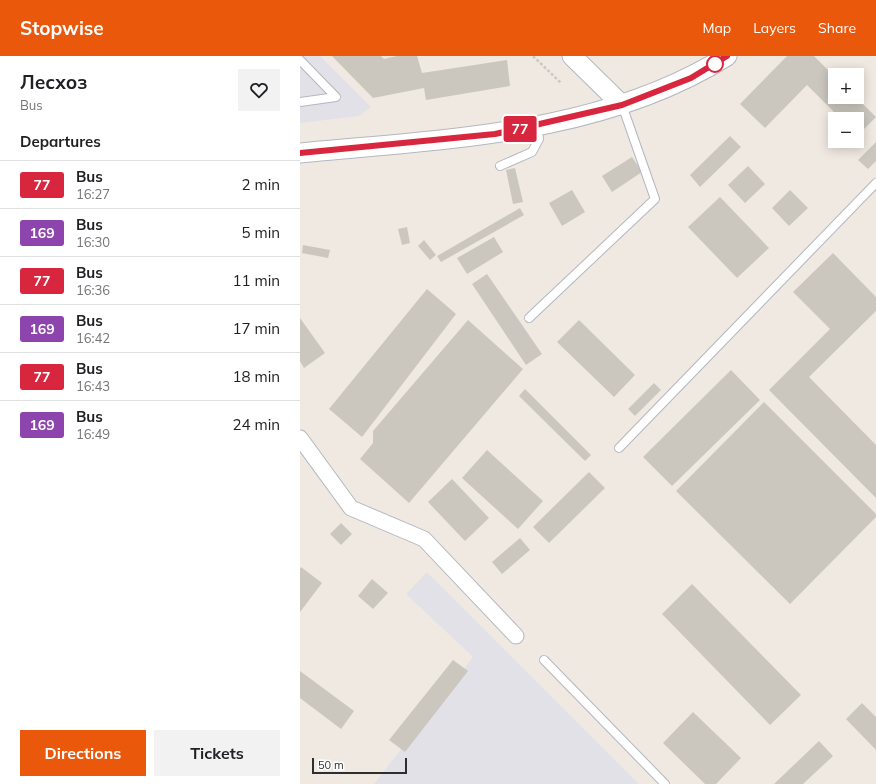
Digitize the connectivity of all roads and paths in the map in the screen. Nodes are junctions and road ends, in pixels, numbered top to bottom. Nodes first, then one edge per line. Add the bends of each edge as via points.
1 (533, 56) edge
2 (572, 56) edge
3 (727, 56) edge
4 (300, 60) edge
5 (561, 83) dead end
6 (300, 102) edge
7 (622, 105) junction
8 (537, 125) junction
9 (300, 153) edge
10 (500, 166) dead end
11 (876, 183) edge
12 (529, 318) dead end
13 (300, 438) edge
14 (619, 448) dead end
15 (516, 636) dead end
16 (544, 660) dead end
17 (665, 784) edge

1 - 5 path
2 - 7 street
3 - 7 street via 691,78
4 - 6 lane via 336,97
7 - 8 street
7 - 12 lane via 655,199
8 - 9 street via 495,134
8 - 10 lane via 539,139 532,152
11 - 14 lane
13 - 15 street via 351,508 424,540
16 - 17 lane

